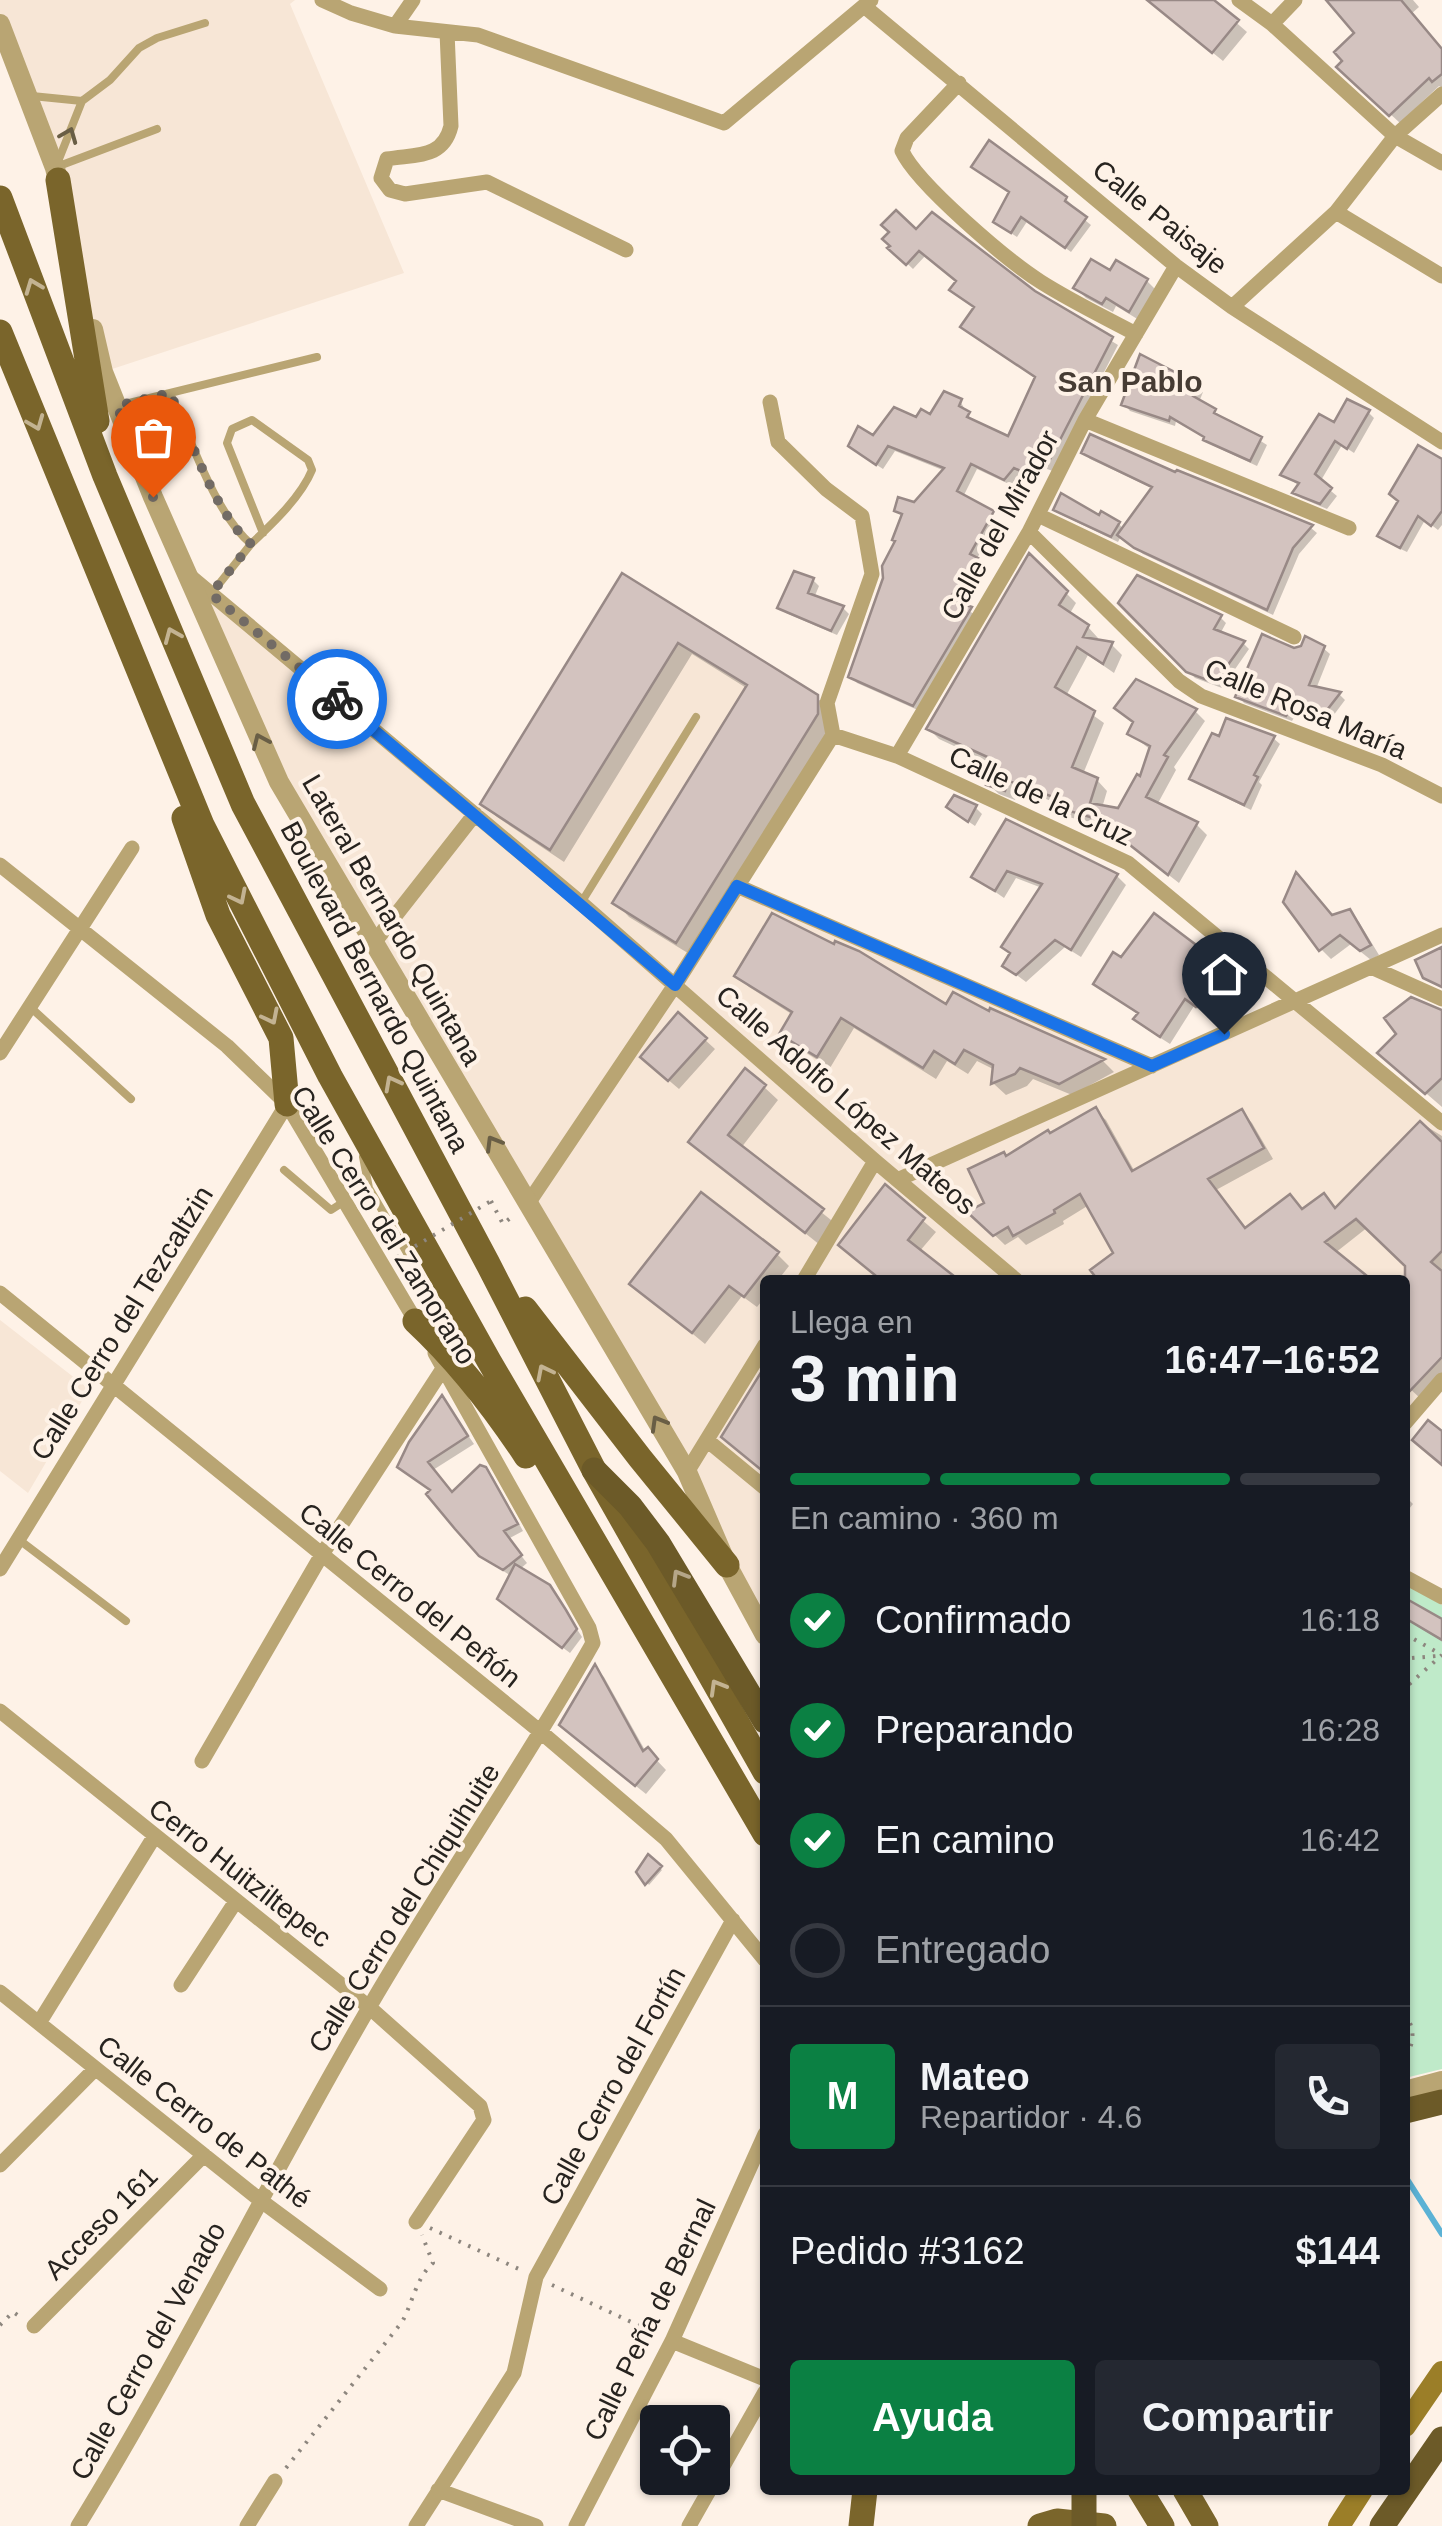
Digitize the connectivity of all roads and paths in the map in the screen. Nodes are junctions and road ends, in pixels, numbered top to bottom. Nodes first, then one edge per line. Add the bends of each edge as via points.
1 (322, 0) edge
2 (413, 0) edge
3 (1239, 0) edge
4 (1295, 0) edge
5 (868, 3) edge
6 (205, 23) dead end
7 (1272, 24) junction
8 (395, 26) junction
9 (2, 29) edge
10 (447, 32) junction
11 (959, 83) junction
12 (1442, 94) edge
13 (27, 96) junction
14 (82, 101) junction
15 (157, 129) dead end
16 (1394, 136) junction
17 (1442, 163) edge
18 (56, 174) junction
19 (0, 198) edge
20 (1336, 212) junction
21 (626, 250) dead end
22 (1176, 266) junction
23 (1442, 276) edge
24 (1232, 306) junction
25 (0, 332) edge
26 (1136, 334) junction
27 (316, 357) dead end
28 (170, 393) junction
29 (770, 402) dead end
30 (117, 406) junction
31 (1085, 420) junction
32 (1442, 442) edge
33 (105, 476) junction
34 (1038, 515) junction
35 (1349, 528) dead end
36 (263, 532) junction
37 (1029, 532) junction
38 (251, 544) junction
39 (184, 572) junction
40 (211, 594) junction
41 (1294, 637) dead end
42 (696, 717) dead end
43 (163, 730) junction
44 (833, 735) junction
45 (896, 756) junction
46 (1442, 796) edge
47 (475, 814) junction
48 (132, 848) dead end
49 (0, 865) edge
50 (737, 886) junction
51 (582, 903) junction
52 (79, 927) junction
53 (1442, 934) edge
54 (372, 944) junction
55 (1373, 968) junction
56 (675, 985) junction
57 (1442, 999) edge
58 (1295, 1002) junction
59 (29, 1006) junction
60 (0, 1053) edge
61 (1152, 1066) junction
62 (131, 1098) dead end
63 (287, 1104) junction
64 (1442, 1124) edge
65 (875, 1161) junction
66 (284, 1170) dead end
67 (897, 1180) junction
68 (345, 1201) junction
69 (529, 1202) junction
70 (503, 1224) dead end
71 (397, 1257) dead end
72 (488, 1262) junction
73 (807, 1275) edge
74 (1010, 1275) edge
75 (0, 1293) edge
76 (415, 1321) junction
77 (760, 1354) edge
78 (444, 1367) junction
79 (1442, 1380) edge
80 (112, 1385) junction
81 (1410, 1417) edge
82 (708, 1441) junction
83 (594, 1470) junction
84 (687, 1472) junction
85 (760, 1484) edge
86 (584, 1528) junction
87 (18, 1539) junction
88 (321, 1556) junction
89 (728, 1566) junction
90 (0, 1569) edge
91 (1410, 1580) edge
92 (1442, 1597) edge
93 (126, 1621) dead end
94 (760, 1626) edge
95 (1410, 1637) edge
96 (593, 1643) joint
97 (1442, 1656) edge
98 (1412, 1658) dead end
99 (1410, 1684) edge
100 (0, 1711) edge
101 (760, 1712) edge
102 (542, 1733) junction
103 (202, 1761) dead end
104 (760, 1763) edge
105 (738, 1790) junction
106 (760, 1826) edge
107 (760, 1832) edge
108 (154, 1837) junction
109 (236, 1901) junction
110 (733, 1920) junction
111 (760, 1954) edge
112 (180, 1984) dead end
113 (0, 1992) edge
114 (369, 2007) junction
115 (39, 2023) junction
116 (1410, 2023) edge
117 (1410, 2050) edge
118 (95, 2069) junction
119 (1442, 2081) edge
120 (1410, 2090) edge
121 (1442, 2102) edge
122 (1410, 2110) edge
123 (760, 2145) edge
124 (204, 2155) junction
125 (0, 2166) edge
126 (260, 2200) junction
127 (416, 2222) joint
128 (380, 2289) dead end
129 (34, 2326) dead end
130 (672, 2341) junction
131 (1442, 2372) edge
132 (760, 2377) edge
133 (760, 2401) edge
134 (1410, 2419) edge
135 (1442, 2438) edge
136 (275, 2481) joint
137 (1410, 2485) edge
138 (438, 2490) junction
139 (864, 2495) edge
140 (1084, 2495) edge
141 (1143, 2495) edge
142 (1189, 2495) edge
143 (1359, 2495) edge
144 (1403, 2495) edge
145 (78, 2526) edge
146 (247, 2526) edge
147 (416, 2526) edge
148 (536, 2526) edge
149 (576, 2526) edge
150 (688, 2526) edge
151 (861, 2526) edge
152 (1040, 2526) edge
153 (1084, 2526) edge
154 (1104, 2526) edge
155 (1162, 2526) edge
156 (1206, 2526) edge
157 (1339, 2526) edge
158 (1382, 2526) edge

1 - 8 street
2 - 8 street
3 - 7 street
4 - 7 street
5 - 10 street via 724,123 478,36
5 - 11 street, Calle Paisaje
6 - 14 lane via 139,48
7 - 16 street
8 - 10 street
9 - 13 street, Lateral Bernardo Quintana
10 - 21 street via 448,141 437,151 387,158 381,178 390,190 405,194 486,182
11 - 22 street, Calle Paisaje
11 - 26 street via 907,138 907,162 1039,281
12 - 16 street
13 - 14 lane
13 - 18 street, Lateral Bernardo Quintana
18 -> 14 lane
15 - 18 lane
16 - 17 street
16 - 20 street
18 - 30 street, Lateral Bernardo Quintana
18 - 33 main road
33 -> 19 main road, Boulevard Bernardo Quintana
20 - 23 street
20 - 24 street
22 - 24 street, Calle Paisaje
22 - 26 street, Calle del Mirador
24 - 32 street, Calle Paisaje
25 -> 43 main road
26 - 31 street, Calle del Mirador
27 - 28 lane
28 - 30 lane
28 - 38 lane via 223,510
29 - 44 street via 778,442 862,516 872,574 828,703
30 - 39 street, Lateral Bernardo Quintana
31 - 34 street, Calle del Mirador
31 - 35 street
72 -> 33 main road, Boulevard Bernardo Quintana via 244,804
34 - 37 street, Calle del Mirador
34 - 41 street
36 - 36 lane via 227,443 232,429 252,420 308,460 312,470
36 - 38 lane
37 - 45 street, Calle del Mirador
37 - 46 street, Calle Rosa María via 1201,696
38 - 40 lane
39 - 40 street, Calle Adolfo López Mateos
54 -> 39 street, Lateral Bernardo Quintana via 279,782
40 - 47 street, Calle Adolfo López Mateos
42 - 51 lane
43 -> 63 main road via 186,826 218,915 281,1038
43 -> 86 main road via 202,824 357,1124
44 - 45 street, Calle de la Cruz
44 - 50 street
45 - 58 street, Calle de la Cruz via 1128,863
47 - 51 street, Calle Adolfo López Mateos
47 - 54 street
48 - 52 street
49 - 52 street, Calle Cerro del Zamorano
50 - 56 street
50 - 61 street
51 - 56 street, Calle Adolfo López Mateos
52 - 59 street
52 - 63 street, Calle Cerro del Zamorano via 227,1046
53 - 55 street
69 -> 54 street, Lateral Bernardo Quintana
55 - 57 street
55 - 58 street
56 - 65 street, Calle Adolfo López Mateos
56 - 69 street
58 - 61 street
58 - 64 street, Calle de la Cruz
59 - 60 street
59 - 62 lane
61 - 67 street
63 - 68 street, Calle Cerro del Zamorano
63 - 80 street, Calle Cerro del Tezcaltzin
65 - 67 street, Calle Adolfo López Mateos
65 - 73 street
66 - 68 lane via 331,1210
67 - 74 street, Calle Adolfo López Mateos
68 - 76 street, Calle Cerro del Zamorano
84 -> 69 street, Lateral Bernardo Quintana
70 - 71 path, bridge via 491,1201
83 -> 72 main road, Boulevard Bernardo Quintana
72 - 89 main road
75 - 80 street, Calle Cerro del Peñón
76 - 78 street, Calle Cerro del Zamorano
76 - 86 main road via 490,1401 533,1468
77 - 82 street
78 - 88 street
78 - 96 street, Calle Cerro del Zamorano
79 - 81 street
80 - 87 street, Calle Cerro del Tezcaltzin
80 - 88 street, Calle Cerro del Peñón
82 - 84 street
82 - 85 street
101 -> 83 highway via 658,1543
104 -> 83 main road, Boulevard Bernardo Quintana
84 - 89 street, Lateral Bernardo Quintana
86 - 105 main road
87 - 90 street, Calle Cerro del Tezcaltzin
87 - 93 lane
88 - 102 street, Calle Cerro del Peñón
88 - 103 street
89 - 94 street, Lateral Bernardo Quintana
91 - 92 street
95 - 97 path
96 - 102 street, Calle Cerro del Chiquihuite
97 - 98 path
97 - 99 path
100 - 108 street, Cerro Huitziltepec
102 - 110 street, Calle Cerro del Peñón via 666,1838
102 - 114 street, Calle Cerro del Chiquihuite
105 - 106 main road
105 - 107 main road
108 - 109 street, Cerro Huitziltepec
108 - 115 street
109 - 112 street
109 - 114 street, Cerro Huitziltepec
110 - 111 street, Calle Cerro del Peñón
110 - 138 street, Calle Cerro del Fortín via 536,2277 514,2373
113 - 115 street, Calle Cerro de Pathé
114 - 126 street, Calle Cerro del Chiquihuite
114 - 127 street, Cerro Huitziltepec via 462,2087 484,2120
115 - 118 street, Calle Cerro de Pathé
116 - 117 path
118 - 124 street, Calle Cerro de Pathé
118 - 125 street
119 - 120 street
121 - 122 highway
123 - 130 street, Calle Peña de Bernal
124 - 126 street, Calle Cerro de Pathé
124 - 129 street, Acceso 161
126 - 128 street, Calle Cerro de Pathé
126 - 145 street, Calle Cerro del Venado
127 - 136 path via 433,2263 421,2274 402,2322
130 - 132 street
130 - 149 street, Calle Peña de Bernal
131 - 134 main road
133 - 150 street
135 - 137 highway
136 - 146 street
138 - 147 street, Calle Cerro del Fortín
138 - 148 street
139 - 151 main road
140 - 153 highway, bridge
141 - 155 main road
142 - 156 main road
143 - 157 main road
144 - 158 highway
152 - 154 main road

